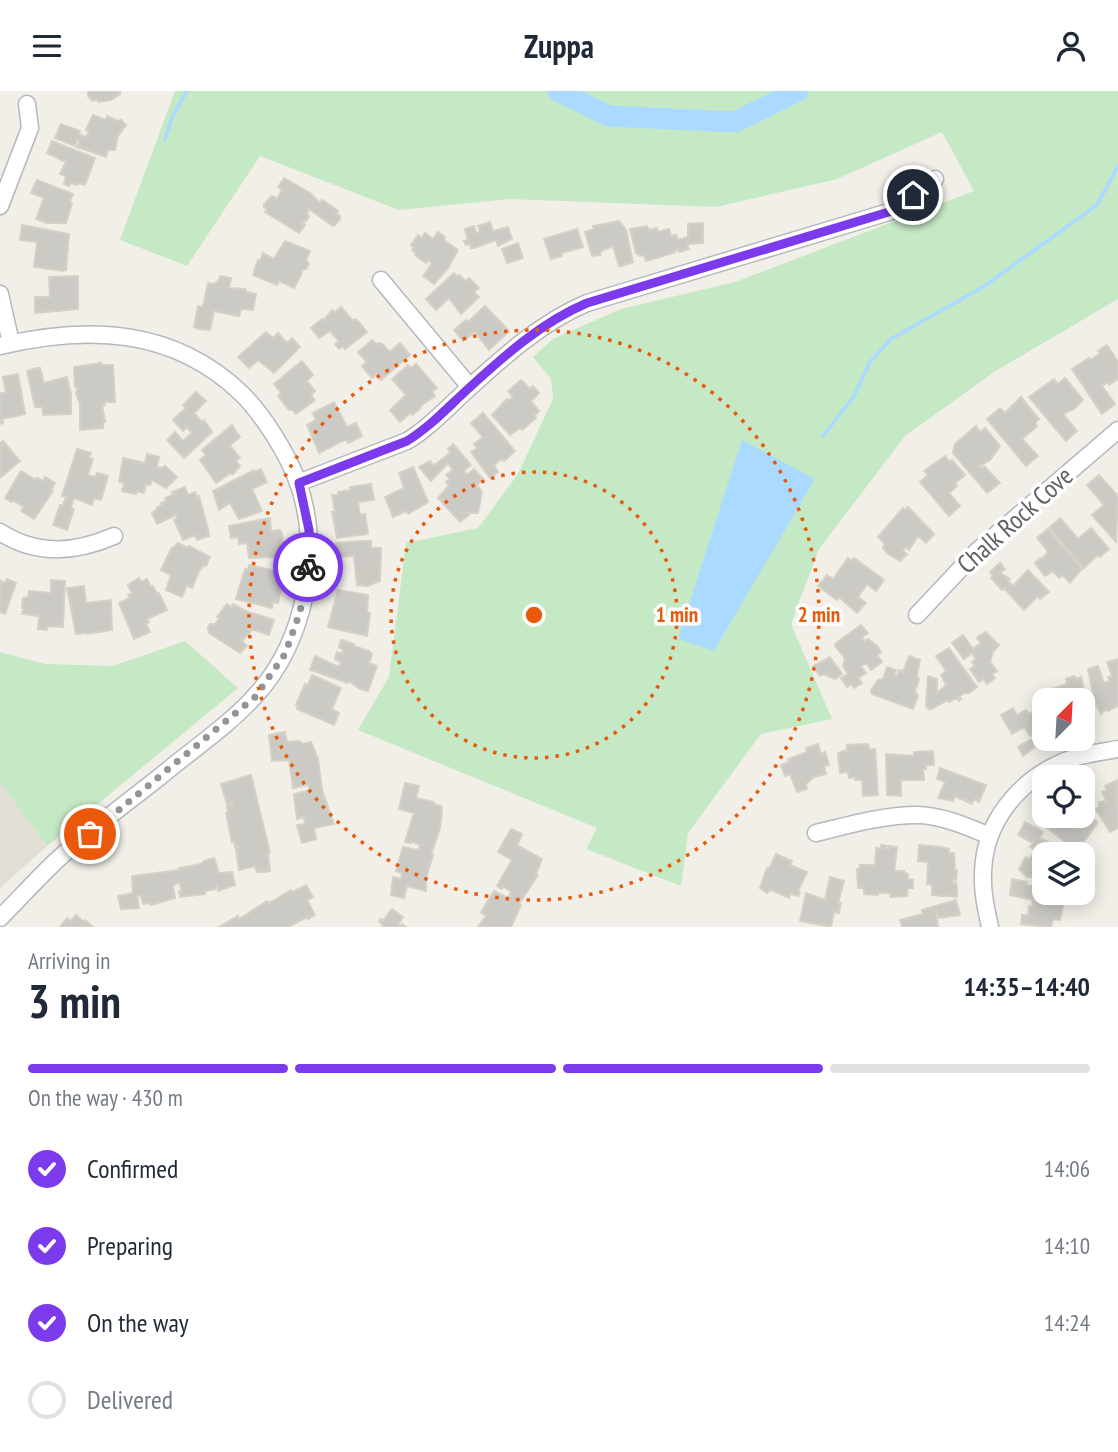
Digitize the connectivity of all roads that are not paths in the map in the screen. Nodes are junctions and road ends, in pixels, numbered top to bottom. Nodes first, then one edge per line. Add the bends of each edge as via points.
1 (27, 104) dead end
2 (935, 179) dead end
3 (0, 205) edge
4 (381, 281) dead end
5 (0, 294) edge
6 (6, 344) edge
7 (470, 387) junction
8 (1118, 430) edge
9 (299, 483) junction
10 (0, 532) edge
11 (114, 536) dead end
12 (917, 615) dead end
13 (1118, 749) edge
14 (816, 833) dead end
15 (990, 836) junction
16 (0, 918) edge
17 (990, 927) edge

1 - 3 street via 30,128
2 - 7 street via 892,211 587,303 536,331
4 - 7 street
5 - 6 street
6 - 9 street via 96,333 138,338 197,361 230,383 255,408
7 - 9 street via 407,441
8 - 12 street, Chalk Rock Cove via 977,551
9 - 16 street via 309,530 308,572 285,654 267,682 220,728 57,860
10 - 11 street via 39,549 66,551
13 - 15 street via 1065,761 1035,776 1019,789
14 - 15 street via 920,814
15 - 17 street via 983,872

